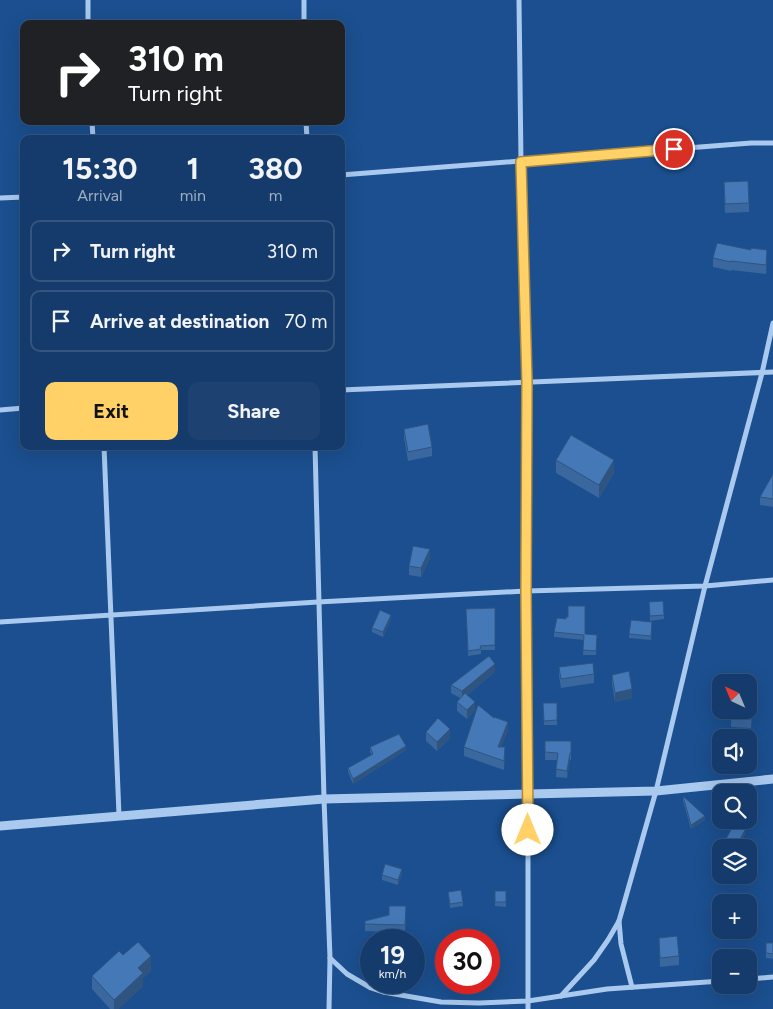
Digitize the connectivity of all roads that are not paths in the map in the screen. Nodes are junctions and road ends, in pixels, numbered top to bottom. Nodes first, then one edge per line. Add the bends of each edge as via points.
1 (88, 0) edge
2 (304, 0) edge
3 (519, 0) edge
4 (88, 20) edge
5 (304, 20) edge
6 (773, 143) edge
7 (521, 162) junction
8 (345, 175) edge
9 (20, 197) edge
10 (0, 198) edge
11 (773, 323) edge
12 (773, 372) edge
13 (762, 373) junction
14 (527, 382) junction
15 (345, 390) edge
16 (20, 408) edge
17 (0, 410) edge
18 (104, 450) edge
19 (315, 450) edge
20 (773, 580) edge
21 (705, 586) junction
22 (526, 592) junction
23 (318, 602) junction
24 (111, 616) junction
25 (0, 622) edge
26 (773, 779) edge
27 (656, 791) junction
28 (528, 794) junction
29 (324, 799) junction
30 (119, 815) junction
31 (0, 826) edge
32 (619, 921) junction
33 (330, 958) junction
34 (773, 977) edge
35 (757, 978) edge
36 (712, 982) edge
37 (632, 987) junction
38 (561, 996) junction
39 (528, 1001) junction
40 (329, 1009) edge
41 (528, 1009) edge

1 - 4 street
2 - 5 street
3 - 7 street
6 - 7 street
7 - 8 street
7 - 14 street
9 - 10 street
11 - 13 street
12 - 13 street
13 - 14 street
13 - 21 street
14 - 15 street
14 - 22 street
16 - 17 street
18 - 24 street
19 - 23 street
20 - 21 street
21 - 22 street
21 - 27 street
22 - 23 street
22 - 28 street
23 - 24 street
23 - 29 street
24 - 25 street
24 - 30 street
26 - 27 street
27 - 28 street
27 - 32 street
28 - 29 street
28 - 39 street
29 - 30 street
29 - 33 street
30 - 31 street
32 - 37 street via 620,944
32 - 38 street via 594,960
33 - 39 street via 347,974 383,992 441,1002
33 - 40 street
34 - 35 street
36 - 37 street
37 - 38 street
38 - 39 street
39 - 41 street

